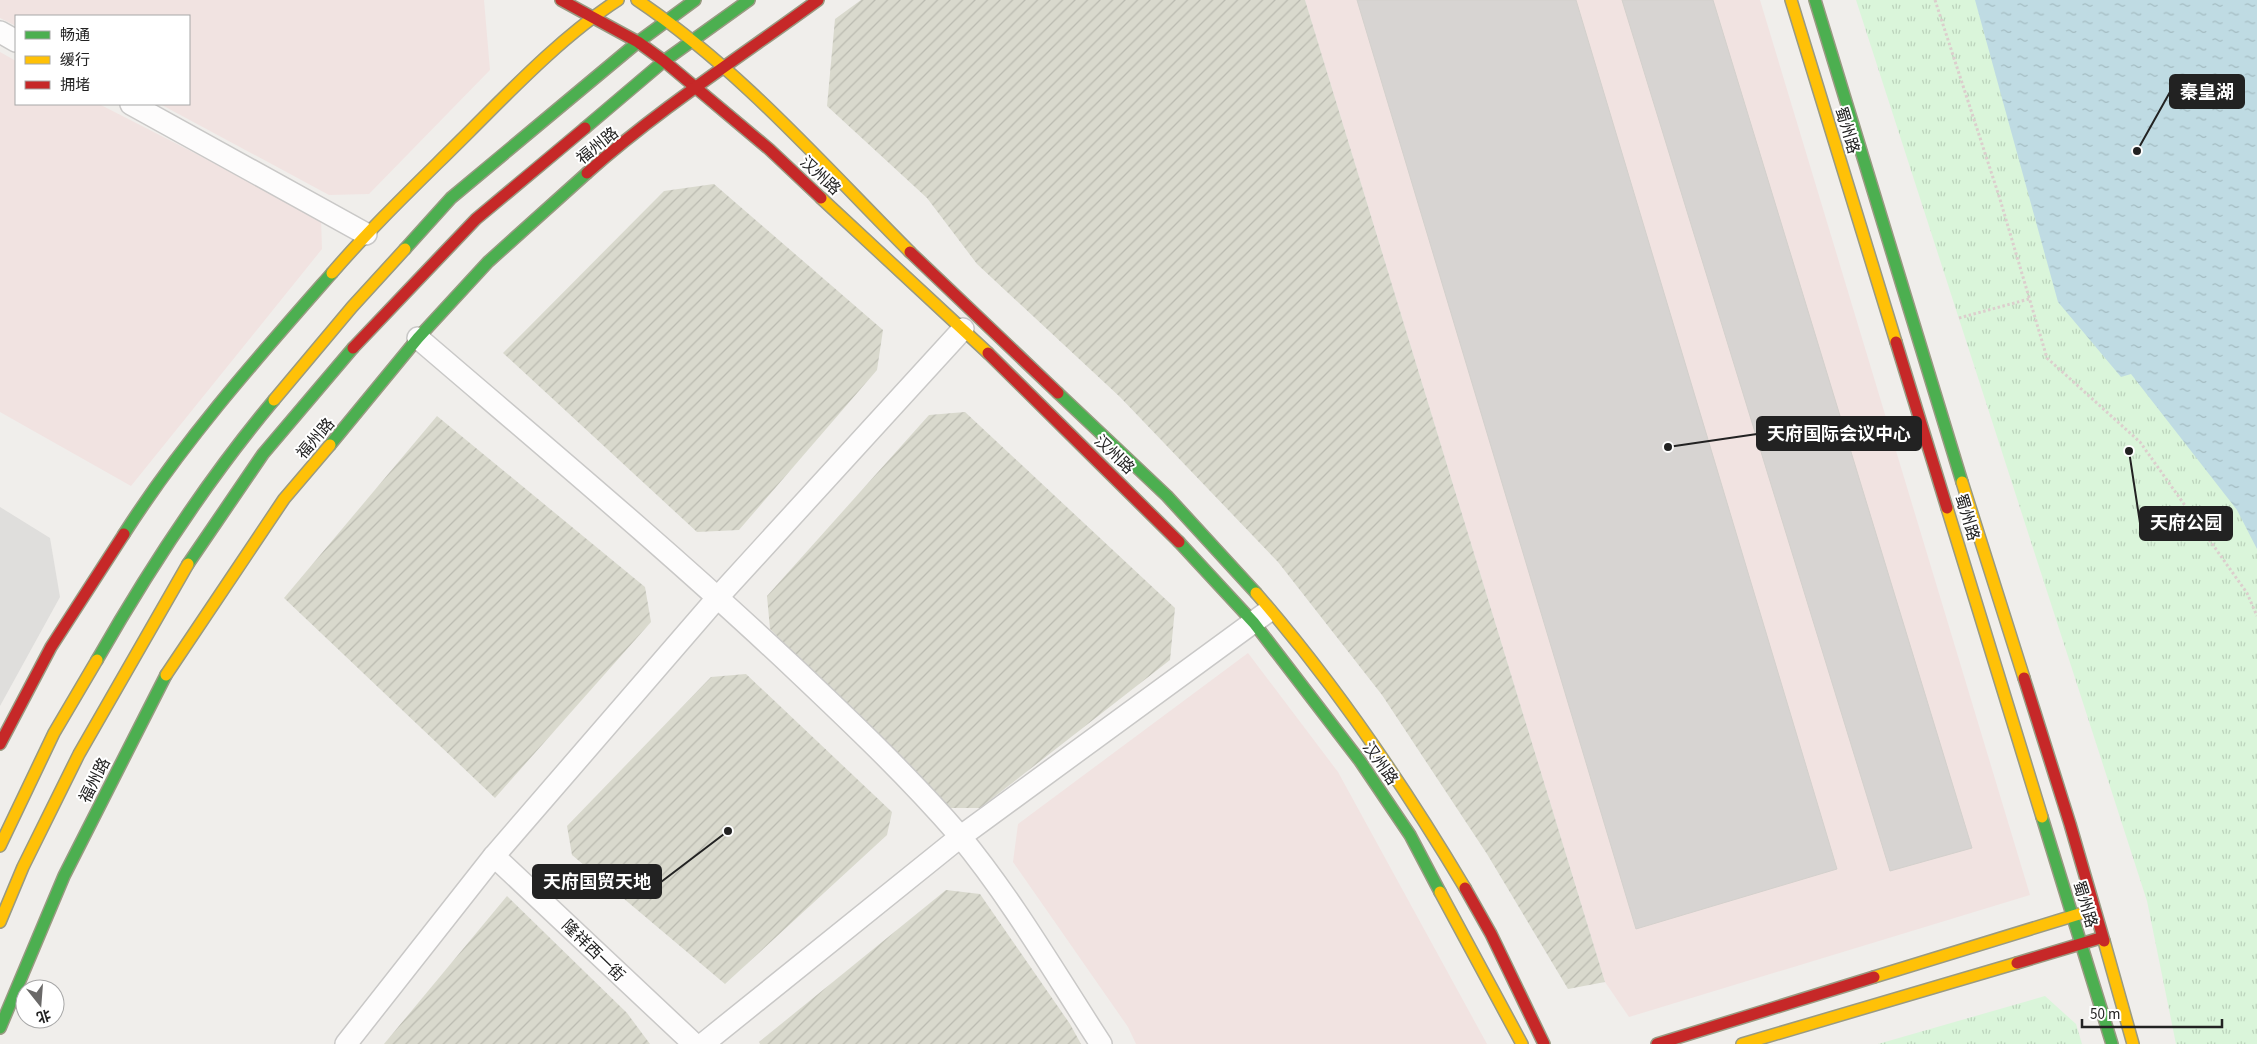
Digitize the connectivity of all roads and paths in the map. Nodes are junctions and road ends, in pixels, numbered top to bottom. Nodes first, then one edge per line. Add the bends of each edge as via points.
1 (562, 0) edge
2 (618, 0) edge
3 (637, 0) edge
4 (695, 0) edge
5 (749, 0) edge
6 (818, 0) edge
7 (1791, 0) edge
8 (1815, 0) edge
9 (1935, 0) edge
10 (592, 17) junction
11 (668, 20) junction
12 (0, 32) edge
13 (15, 40) edge
14 (694, 40) junction
15 (638, 42) junction
16 (664, 60) junction
17 (726, 67) junction
18 (695, 86) junction
19 (133, 105) edge
20 (366, 234) junction
21 (2029, 299) junction
22 (1959, 318) dead end
23 (963, 328) junction
24 (418, 338) junction
25 (718, 597) junction
26 (1270, 609) junction
27 (2257, 616) edge
28 (1254, 623) junction
29 (0, 744) edge
30 (960, 837) junction
31 (0, 846) edge
32 (494, 856) junction
33 (2096, 910) junction
34 (2073, 917) junction
35 (0, 922) edge
36 (2104, 937) junction
37 (2081, 943) junction
38 (0, 1028) edge
39 (346, 1044) edge
40 (694, 1044) edge
41 (702, 1044) edge
42 (1101, 1044) edge
43 (1522, 1044) edge
44 (1544, 1044) edge
45 (1657, 1044) edge
46 (1742, 1044) edge
47 (2112, 1044) edge
48 (2133, 1044) edge

1 - 10 main road, 汉州路
2 - 10 main road
3 - 11 main road, 汉州路
4 - 11 main road
5 - 14 main road, 福州路
6 - 17 main road, 福州路
7 - 34 main road, 蜀州路
8 - 33 main road, 蜀州路
9 - 21 path
10 - 15 main road, 汉州路
10 - 20 main road via 499,102
11 - 14 main road, 汉州路
11 - 15 main road
12 - 13 street
14 - 16 main road, 福州路
14 - 17 main road, 汉州路
15 - 16 main road, 汉州路
15 - 31 main road via 451,198 352,307 250,429 178,529 122,618 54,733
16 - 18 main road, 汉州路
16 - 35 main road, 福州路 via 476,219 366,333 263,454 186,566 113,693 36,841
17 - 18 main road, 福州路
17 - 26 main road, 汉州路 via 944,285 1198,528
18 - 23 main road, 汉州路
18 - 24 main road, 福州路 via 594,168 495,256
19 - 20 street
20 - 29 main road via 190,441 127,529 51,648
21 - 22 path
21 - 27 path via 2047,358 2140,442 2247,593
23 - 25 street
23 - 28 main road, 汉州路 via 1134,495
24 - 25 street
24 - 38 main road, 福州路 via 284,499 168,670 64,876
25 - 30 street via 862,733 924,795
25 - 32 street
26 - 28 street
26 - 44 main road, 汉州路 via 1323,674 1404,787 1474,902
28 - 30 street
28 - 43 main road, 汉州路 via 1360,762 1410,835
30 - 41 street
30 - 42 street via 1001,892
32 - 39 street
32 - 40 street, 隆祥西一街
33 - 34 main road
33 - 36 main road, 蜀州路
34 - 37 main road, 蜀州路
34 - 45 main road
36 - 37 main road
36 - 48 main road, 蜀州路
37 - 46 main road
37 - 47 main road, 蜀州路

